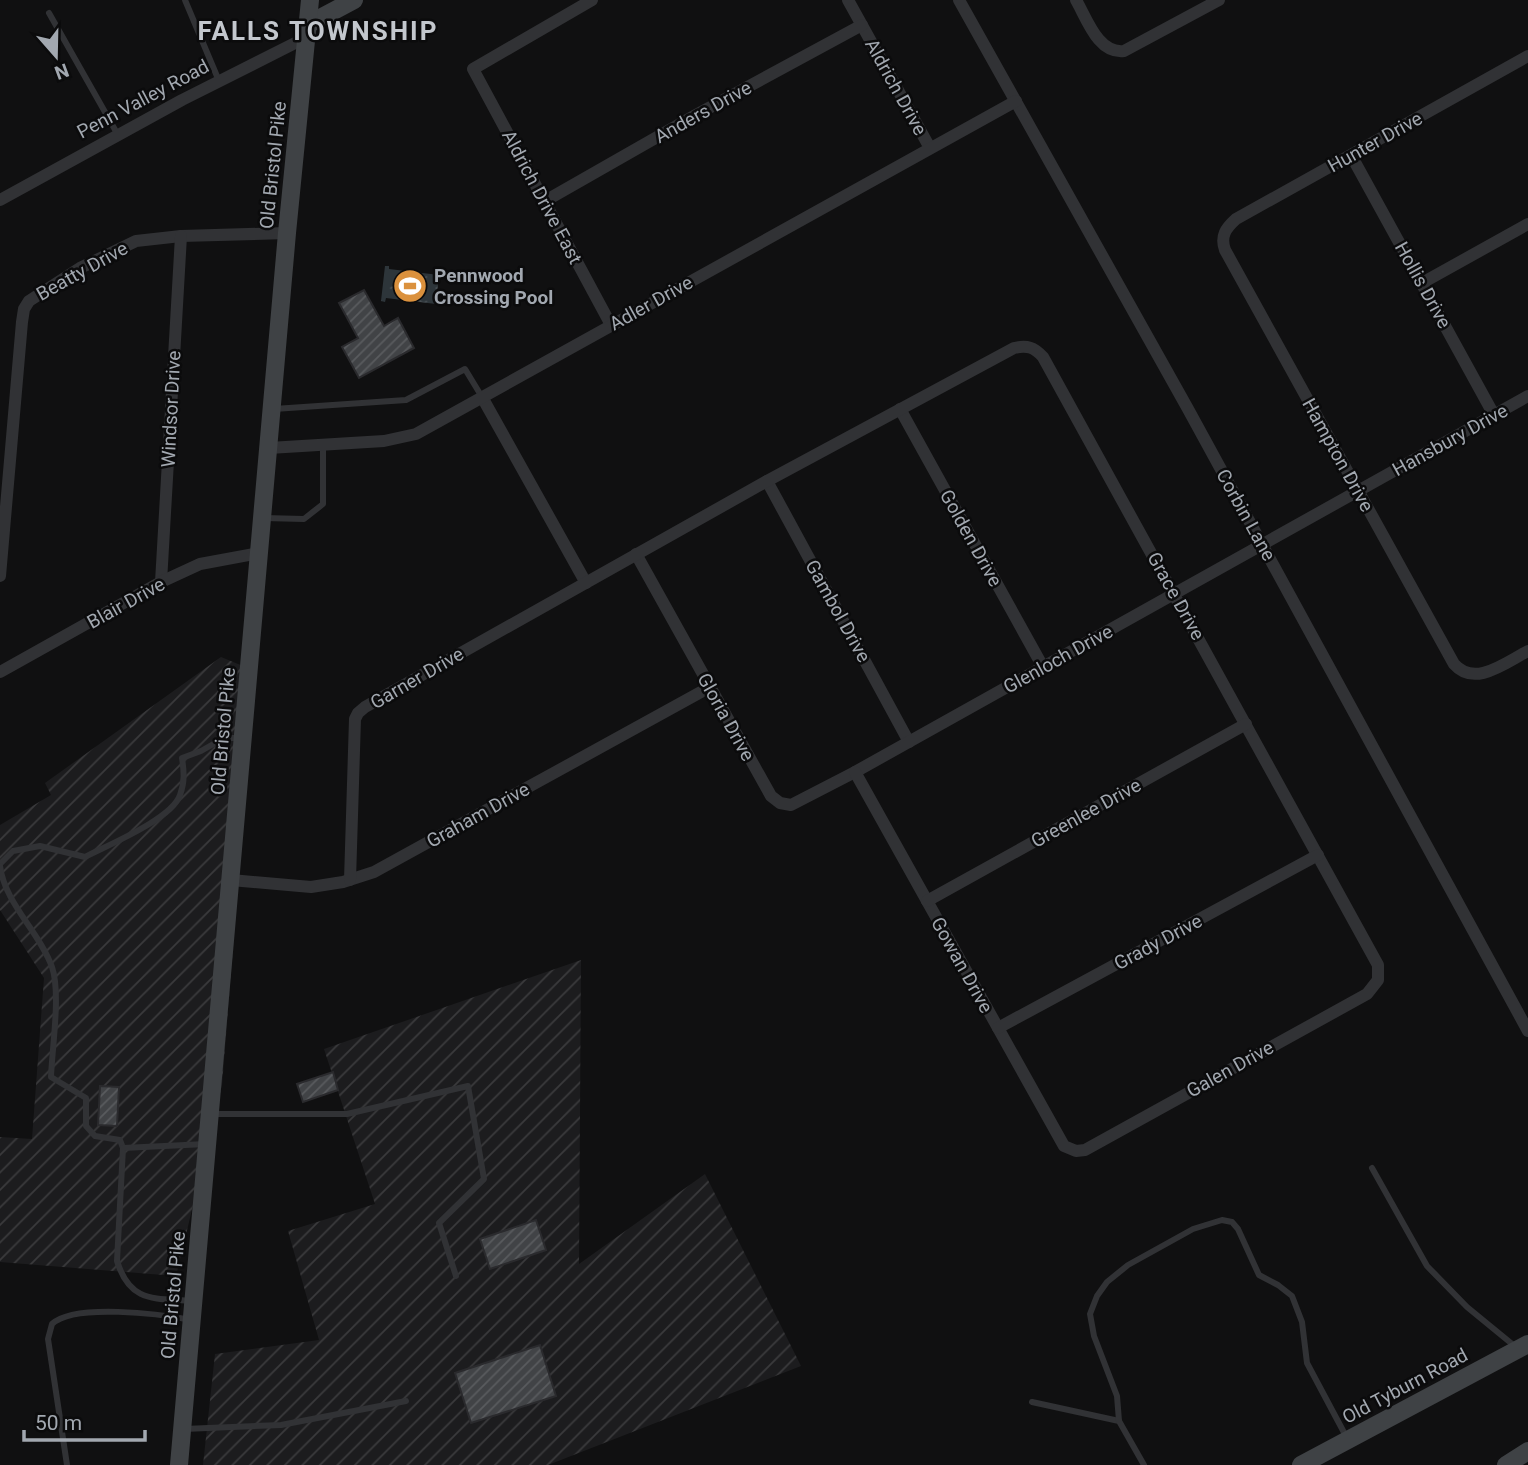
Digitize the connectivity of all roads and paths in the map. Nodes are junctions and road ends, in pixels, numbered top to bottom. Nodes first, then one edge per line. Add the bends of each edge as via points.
1 (186, 0) edge
2 (310, 0) edge
3 (354, 0) edge
4 (592, 0) edge
5 (848, 0) edge
6 (1076, 0) edge
7 (1219, 0) edge
8 (962, 1) edge
9 (49, 13) dead end
10 (862, 25) junction
11 (308, 30) junction
12 (1528, 56) edge
13 (219, 82) junction
14 (1016, 101) junction
15 (118, 135) junction
16 (930, 148) junction
17 (1351, 155) junction
18 (0, 200) edge
19 (545, 201) junction
20 (1528, 224) edge
21 (1225, 231) joint
22 (287, 233) junction
23 (181, 236) junction
24 (1422, 283) junction
25 (611, 326) junction
26 (1528, 396) edge
27 (482, 397) junction
28 (272, 409) junction
29 (900, 409) junction
30 (1494, 415) junction
31 (323, 444) junction
32 (269, 448) junction
33 (766, 481) junction
34 (1358, 491) junction
35 (262, 519) junction
36 (1263, 546) junction
37 (259, 553) junction
38 (636, 554) junction
39 (0, 576) edge
40 (161, 582) junction
41 (586, 583) junction
42 (1174, 594) junction
43 (1528, 651) edge
44 (1043, 667) junction
45 (0, 671) edge
46 (710, 687) junction
47 (1246, 724) junction
48 (243, 738) junction
49 (909, 742) junction
50 (855, 772) junction
51 (1318, 855) junction
52 (0, 865) edge
53 (231, 880) junction
54 (350, 880) junction
55 (927, 901) junction
56 (1378, 980) joint
57 (998, 1028) junction
58 (1528, 1031) edge
59 (209, 1114) junction
60 (206, 1144) junction
61 (123, 1148) junction
62 (1076, 1151) joint
63 (1372, 1168) dead end
64 (456, 1276) dead end
65 (193, 1301) junction
66 (192, 1320) junction
67 (1523, 1347) edge
68 (406, 1401) dead end
69 (1032, 1402) dead end
70 (1119, 1421) junction
71 (182, 1429) junction
72 (1348, 1440) junction
73 (1528, 1451) edge
74 (67, 1465) edge
75 (179, 1465) edge
76 (1144, 1465) edge
77 (1301, 1465) edge
78 (1506, 1465) edge

1 - 13 lane
2 - 11 main road, Old Bristol Pike
3 - 11 main road, Penn Valley Road
4 - 19 street, Aldrich Drive East via 474,69
5 - 10 street, Aldrich Drive
6 - 7 street via 1105,48 1117,51
8 - 14 street, Corbin Lane
9 - 15 lane
10 - 16 street, Aldrich Drive
10 - 19 street, Anders Drive
11 - 13 street, Penn Valley Road
11 - 22 main road, Old Bristol Pike
12 - 17 street, Hunter Drive
13 - 15 street, Penn Valley Road
14 - 16 street, Adler Drive
14 - 36 street, Corbin Lane
15 - 18 street, Penn Valley Road
16 - 25 street, Adler Drive
17 - 21 street, Hunter Drive via 1236,219
17 - 24 street, Hollis Drive
19 - 25 street, Aldrich Drive East
20 - 24 street
21 - 34 street, Hampton Drive via 1225,250
22 - 23 street, Beatty Drive
22 - 28 main road, Old Bristol Pike
23 - 39 street, Beatty Drive via 136,241 80,268 29,301 24,309
23 - 40 street, Windsor Drive
24 - 30 street, Hollis Drive
25 - 27 street, Adler Drive
26 - 30 street, Hansbury Drive
27 - 28 lane via 465,369 406,400
27 - 31 street, Adler Drive via 404,438
27 - 41 street
28 - 32 main road, Old Bristol Pike
29 - 33 street, Garner Drive
29 - 42 street, Grace Drive via 1014,348 1037,350
29 - 44 street, Golden Drive
30 - 34 street, Hansbury Drive
31 - 32 street, Adler Drive
31 - 35 lane via 323,504 304,519
32 - 35 main road, Old Bristol Pike
33 - 38 street, Garner Drive
33 - 49 street, Gambol Drive
34 - 36 street, Hansbury Drive
34 - 43 street, Hampton Drive via 1454,664 1465,673 1481,675
35 - 37 main road, Old Bristol Pike
36 - 42 street, Glenloch Drive
36 - 58 street, Corbin Lane
37 - 40 street, Blair Drive via 200,564
37 - 48 main road, Old Bristol Pike
38 - 41 street, Garner Drive
38 - 46 street, Gloria Drive
40 - 45 street, Blair Drive
41 - 54 street, Garner Drive via 358,713
42 - 44 street, Glenloch Drive
42 - 47 street, Grace Drive
44 - 49 street, Glenloch Drive
46 - 50 street, Gloria Drive via 771,796 780,803 796,803
46 - 54 street, Graham Drive via 374,872
47 - 51 street, Grace Drive
47 - 55 street, Greenlee Drive
48 - 52 lane via 224,738 182,758 180,798 153,822 85,857 40,846 13,850
48 - 53 main road, Old Bristol Pike
49 - 50 street, Glenloch Drive
50 - 55 street, Gowan Drive
51 - 56 street, Grace Drive via 1378,965
51 - 57 street, Grady Drive
52 - 61 lane via 2,882 51,966 55,983 51,1077 86,1098 86,1126 95,1136 120,1140
53 - 54 street, Graham Drive via 311,887
53 - 59 main road, Old Bristol Pike
55 - 57 street, Gowan Drive
56 - 62 street, Galen Drive via 1367,994
57 - 62 street, Gowan Drive via 1064,1146
59 - 60 main road, Old Bristol Pike
59 - 64 lane via 347,1114 468,1086 484,1179 439,1223
60 - 61 lane
60 - 65 main road, Old Bristol Pike
61 - 65 lane via 117,1261 121,1275 134,1291 150,1297
63 - 67 lane via 1427,1266 1467,1307
65 - 66 main road, Old Bristol Pike
66 - 71 main road, Old Bristol Pike
66 - 74 lane via 111,1313 67,1315 52,1324 48,1339
67 - 72 main road, Old Tyburn Road
68 - 71 lane via 281,1426
69 - 70 lane
70 - 72 lane via 1117,1396 1090,1314 1097,1296 1128,1265 1194,1229 1223,1220 1238,1229 1259,1275 1292,1296 1303,1322 1307,1363
70 - 76 lane
71 - 75 main road, Old Bristol Pike
72 - 77 main road, Old Tyburn Road
73 - 78 main road

